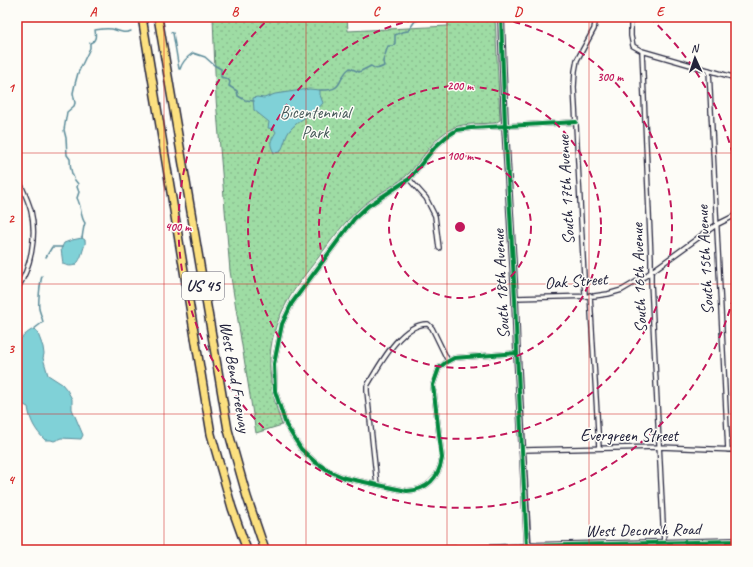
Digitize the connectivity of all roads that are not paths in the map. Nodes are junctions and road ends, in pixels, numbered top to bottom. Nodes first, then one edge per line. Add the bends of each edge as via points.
1 (142, 17) edge
2 (158, 17) edge
3 (501, 17) edge
4 (596, 17) edge
5 (631, 17) edge
6 (642, 51) junction
7 (709, 70) junction
8 (736, 78) edge
9 (576, 122) junction
10 (505, 126) junction
11 (17, 176) edge
12 (409, 179) junction
13 (736, 215) edge
14 (716, 225) junction
15 (439, 248) dead end
16 (651, 271) junction
17 (17, 289) edge
18 (585, 295) junction
19 (590, 295) junction
20 (515, 298) junction
21 (517, 353) junction
22 (448, 361) junction
23 (660, 447) junction
24 (599, 448) junction
25 (523, 450) junction
26 (728, 450) junction
27 (736, 450) edge
28 (377, 485) junction
29 (736, 542) edge
30 (664, 543) junction
31 (528, 548) edge
32 (247, 550) edge
33 (265, 550) edge
34 (407, 550) edge

1 - 32 highway, West Bend Freeway / US 45 via 211,434
2 - 33 highway, West Bend Freeway / US 45 via 228,430
3 - 10 street, South 18th Avenue
4 - 9 street, South 17th Avenue via 587,45 577,60 574,87
5 - 6 street via 633,46
6 - 7 street
6 - 16 street, South 16th Avenue
7 - 8 street
7 - 14 street, South 15th Avenue
9 - 10 street
9 - 18 street, South 17th Avenue
10 - 12 street via 457,130 435,147
10 - 20 street, South 18th Avenue
11 - 17 street via 31,210 33,227 30,254 24,277
12 - 15 street via 426,198 435,216
12 - 28 street via 368,206 354,219 292,303 282,324 274,364 275,391 286,425 301,449 331,472
13 - 14 street, Oak Street
14 - 16 street, Oak Street
14 - 26 street, South 15th Avenue
16 - 19 street, Oak Street via 622,290
16 - 23 street, South 16th Avenue
18 - 19 street, Oak Street
18 - 20 street, Oak Street
19 - 24 street
20 - 21 street, South 18th Avenue
21 - 22 street via 454,358
21 - 25 street, South 18th Avenue
22 - 28 street via 439,368 433,385 442,458 436,475 426,486 416,490 407,491
22 - 28 street via 428,324 422,324 405,333 384,356 367,386
23 - 24 street, Evergreen Street
23 - 26 street, Evergreen Street
23 - 30 street, South 16th Avenue
24 - 25 street, Evergreen Street
25 - 31 street, South 18th Avenue
26 - 27 street, Evergreen Street
29 - 30 street, West Decorah Road
30 - 31 street, West Decorah Road
31 - 34 street, West Decorah Road

